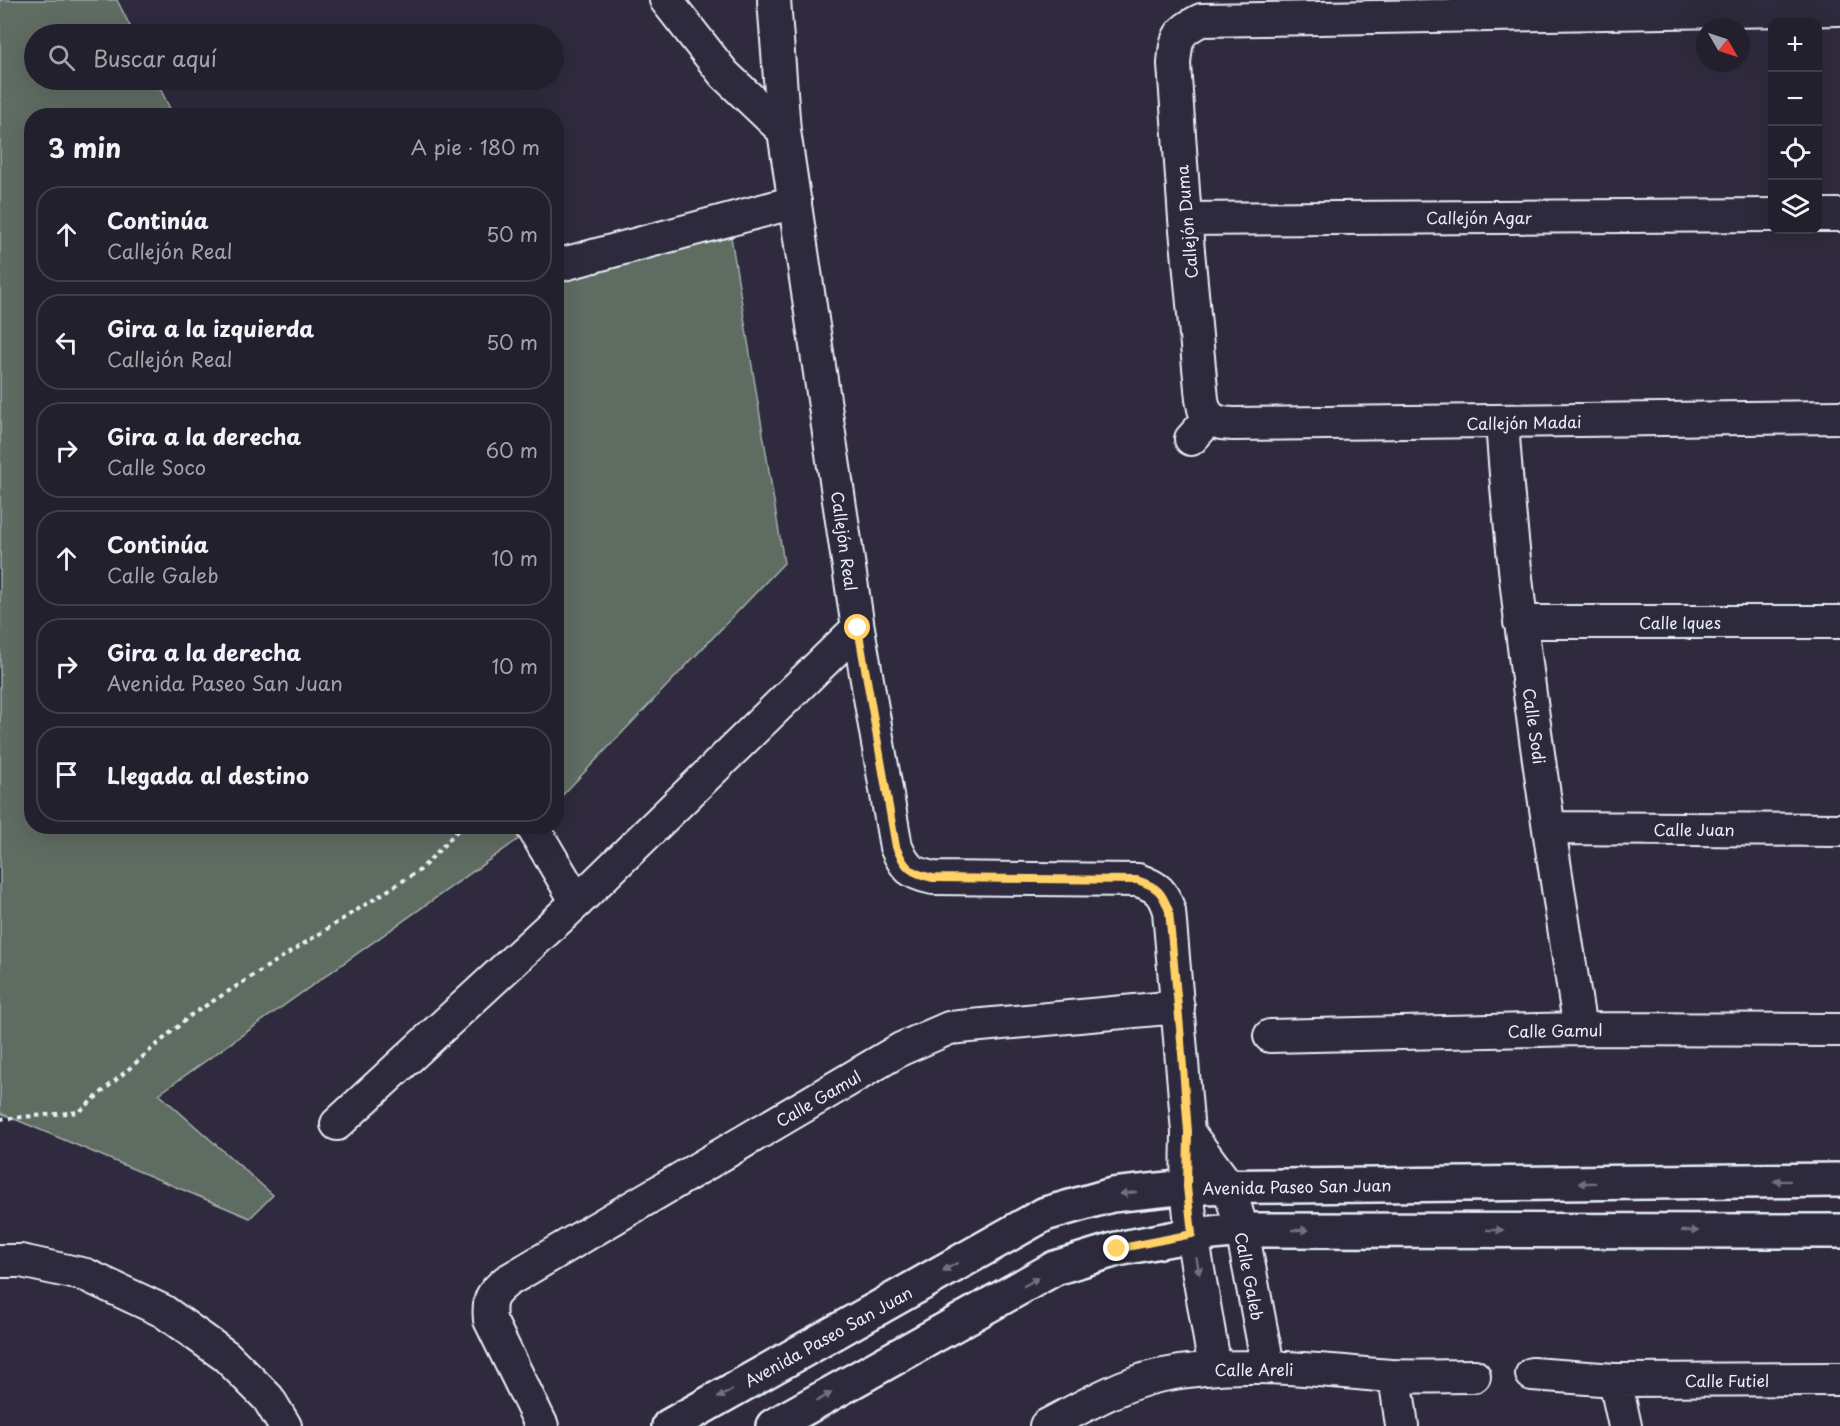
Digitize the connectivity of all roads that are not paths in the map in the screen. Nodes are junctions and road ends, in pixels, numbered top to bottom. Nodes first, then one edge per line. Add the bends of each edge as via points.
1 (666, 0) edge
2 (774, 0) edge
3 (1840, 9) edge
4 (784, 131) junction
5 (795, 202) junction
6 (1768, 215) edge
7 (1822, 215) edge
8 (1840, 215) edge
9 (1185, 219) junction
10 (564, 264) edge
11 (1840, 417) edge
12 (1502, 422) junction
13 (1201, 428) joint
14 (1520, 622) junction
15 (1840, 622) edge
16 (858, 628) junction
17 (1549, 828) junction
18 (1840, 830) edge
19 (537, 834) edge
20 (577, 902) junction
21 (1178, 1007) junction
22 (1580, 1029) junction
23 (1840, 1030) edge
24 (1270, 1036) dead end
25 (337, 1124) dead end
26 (1188, 1132) junction
27 (1840, 1180) edge
28 (1187, 1187) junction
29 (1229, 1187) junction
30 (1242, 1230) junction
31 (1840, 1231) edge
32 (1192, 1234) junction
33 (0, 1261) edge
34 (1268, 1366) junction
35 (1215, 1368) junction
36 (1532, 1374) dead end
37 (1395, 1376) junction
38 (1474, 1377) dead end
39 (1615, 1380) junction
40 (1839, 1384) edge
41 (285, 1426) edge
42 (542, 1426) edge
43 (669, 1426) edge
44 (773, 1426) edge
45 (1046, 1426) edge
46 (1402, 1426) edge
47 (1625, 1426) edge

1 - 4 street via 724,74
2 - 4 street, Callejón Real
3 - 9 street, Callejón Duma via 1201,20 1185,28 1175,43
4 - 5 street, Callejón Real
5 - 10 street
5 - 16 street, Callejón Real
6 - 9 street, Callejón Agar
7 - 8 street
9 - 13 street, Callejón Duma via 1204,409
11 - 12 street, Callejón Madai
12 - 13 street, Callejón Madai via 1221,423
12 - 14 street, Calle Sodi
14 - 15 street, Calle Iques
14 - 17 street, Calle Sodi
16 - 20 street
16 - 21 street, Callejón Real via 896,847 903,864 915,874 933,878 1137,880 1152,885 1164,896 1169,911
17 - 18 street, Calle Juan
17 - 22 street, Calle Sodi
19 - 20 street
20 - 25 street
21 - 26 street
21 - 42 street, Calle Gamul via 949,1028 901,1049 517,1275 494,1292 489,1305 490,1320
22 - 23 street, Calle Gamul
22 - 24 street, Calle Gamul
26 - 28 street
26 - 29 street, Calle Galeb
27 -> 29 street, Avenida Paseo San Juan
28 - 29 street, Avenida Paseo San Juan
28 - 32 street
28 -> 43 street, Avenida Paseo San Juan via 1112,1195 1045,1214
29 - 30 street, Calle Galeb
30 -> 31 street
30 - 32 street
30 - 34 street, Calle Galeb
32 -> 35 street
44 -> 32 street via 1055,1268 1117,1249
33 - 41 street via 21,1261 86,1275 163,1311 226,1356 268,1398
34 - 35 street, Calle Areli
34 - 37 street, Calle Areli
35 - 45 street, Calle Areli via 1157,1376 1100,1397
36 - 39 street
37 - 38 street, Calle Areli
37 - 46 street
39 - 40 street, Calle Futiel
39 - 47 street

